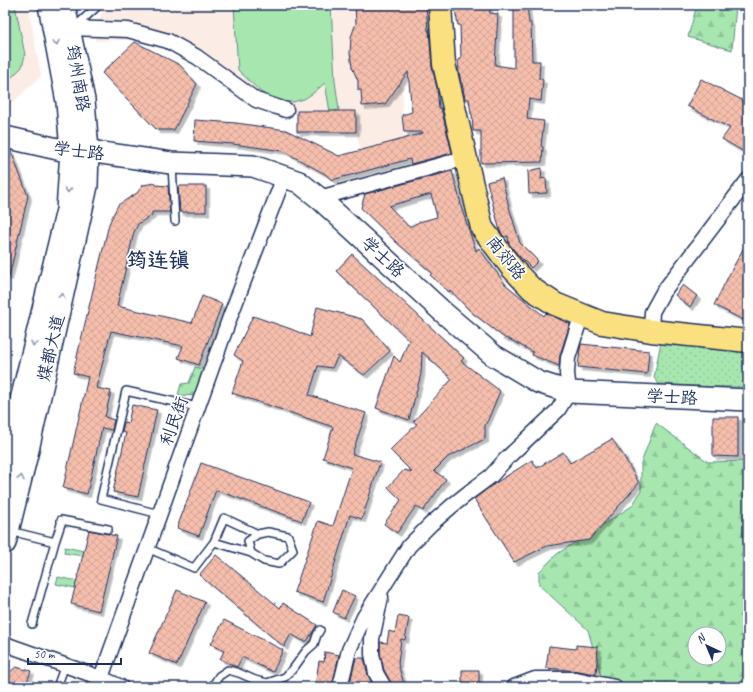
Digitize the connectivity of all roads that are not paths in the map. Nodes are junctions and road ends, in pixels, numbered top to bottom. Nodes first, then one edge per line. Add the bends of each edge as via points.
1 (49, 5) edge
2 (64, 5) edge
3 (99, 5) edge
4 (440, 5) edge
5 (69, 28) junction
6 (286, 110) dead end
7 (5, 137) edge
8 (80, 151) junction
9 (466, 158) junction
10 (171, 163) junction
11 (284, 177) junction
12 (748, 180) edge
13 (319, 198) junction
14 (175, 221) dead end
15 (582, 315) junction
16 (651, 332) junction
17 (748, 341) edge
18 (569, 392) junction
19 (748, 400) edge
20 (198, 407) junction
21 (8, 444) edge
22 (5, 466) edge
23 (159, 514) junction
24 (108, 529) dead end
25 (258, 534) junction
26 (6, 536) edge
27 (55, 542) junction
28 (214, 542) junction
29 (147, 548) junction
30 (251, 552) junction
31 (383, 587) junction
32 (32, 624) dead end
33 (320, 630) dead end
34 (5, 644) edge
35 (65, 665) junction
36 (101, 678) junction
37 (262, 685) edge
38 (57, 687) edge
39 (121, 687) edge
40 (212, 687) edge
41 (340, 687) edge
42 (384, 687) edge
43 (514, 687) edge
44 (615, 687) edge

1 -> 8 main road, 筠州南路 via 67,102
2 - 5 main road, 筠州南路
3 - 5 lane via 79,23
4 - 9 main road, 南郊路 via 444,64
5 - 6 street via 128,30 168,40 197,57 256,100
5 - 8 main road, 筠州南路 via 84,100
7 - 8 main road, 学士路 via 62,150
8 - 10 main road, 学士路
8 -> 21 main road, 煤都大道
26 -> 8 main road, 煤都大道 via 28,450 87,186
9 - 13 street
9 - 15 main road, 南郊路 via 482,228 532,290
10 - 11 main road, 学士路 via 253,166
10 - 14 lane
11 - 13 main road, 学士路 via 299,182
11 - 20 street, 利民街
12 - 16 street via 663,292 652,312
13 - 18 main road, 学士路 via 493,355 538,382
15 - 16 main road, 南郊路 via 602,323
15 - 18 street via 568,358
16 - 17 main road, 南郊路
18 - 19 main road, 学士路
18 - 31 street via 556,412 491,476 453,505 409,546
20 - 23 street, 利民街
20 - 23 lane via 126,391 100,499
21 - 22 main road, 煤都大道
23 - 29 street, 利民街
24 - 27 lane via 61,520
25 - 28 lane via 224,518
25 - 30 lane via 248,541
25 - 30 lane via 268,532 288,536 293,550 279,564 264,561
26 - 27 lane
27 - 32 lane
28 - 29 lane via 194,568
28 - 30 lane
29 - 36 street, 利民街
31 - 41 street via 364,617 349,650
31 - 42 street via 372,639 372,654 376,673
33 - 37 lane via 314,644 284,677
34 - 35 street
35 - 36 street
35 - 38 lane
36 - 39 street
37 - 40 lane via 228,670 219,676
43 - 44 street via 535,680 549,679 576,679

